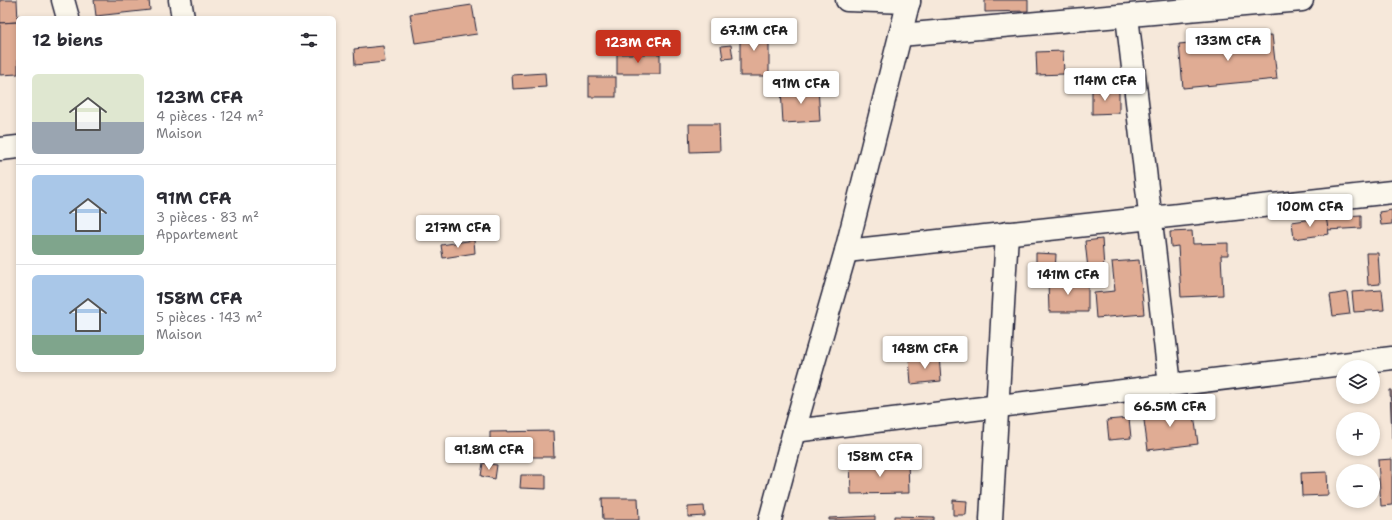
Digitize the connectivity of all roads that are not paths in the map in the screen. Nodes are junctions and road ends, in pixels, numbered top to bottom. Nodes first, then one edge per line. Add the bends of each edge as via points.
1 (64, 0) edge
2 (180, 0) edge
3 (847, 0) edge
4 (1302, 0) edge
5 (909, 1) edge
6 (68, 16) edge
7 (183, 16) edge
8 (1127, 16) junction
9 (900, 35) junction
10 (16, 147) edge
11 (0, 149) edge
12 (1392, 192) edge
13 (1151, 218) junction
14 (1007, 233) junction
15 (846, 251) junction
16 (1392, 358) edge
17 (1170, 385) junction
18 (998, 406) junction
19 (794, 431) junction
20 (770, 520) edge
21 (992, 520) edge

1 - 6 street
2 - 7 street
3 - 5 street
4 - 8 street
5 - 9 street
8 - 9 street
8 - 13 street
9 - 15 street
10 - 11 street
12 - 13 street
13 - 14 street
13 - 17 street
14 - 15 street
14 - 18 street
15 - 19 street
16 - 17 street
17 - 18 street
18 - 19 street
18 - 21 street
19 - 20 street

